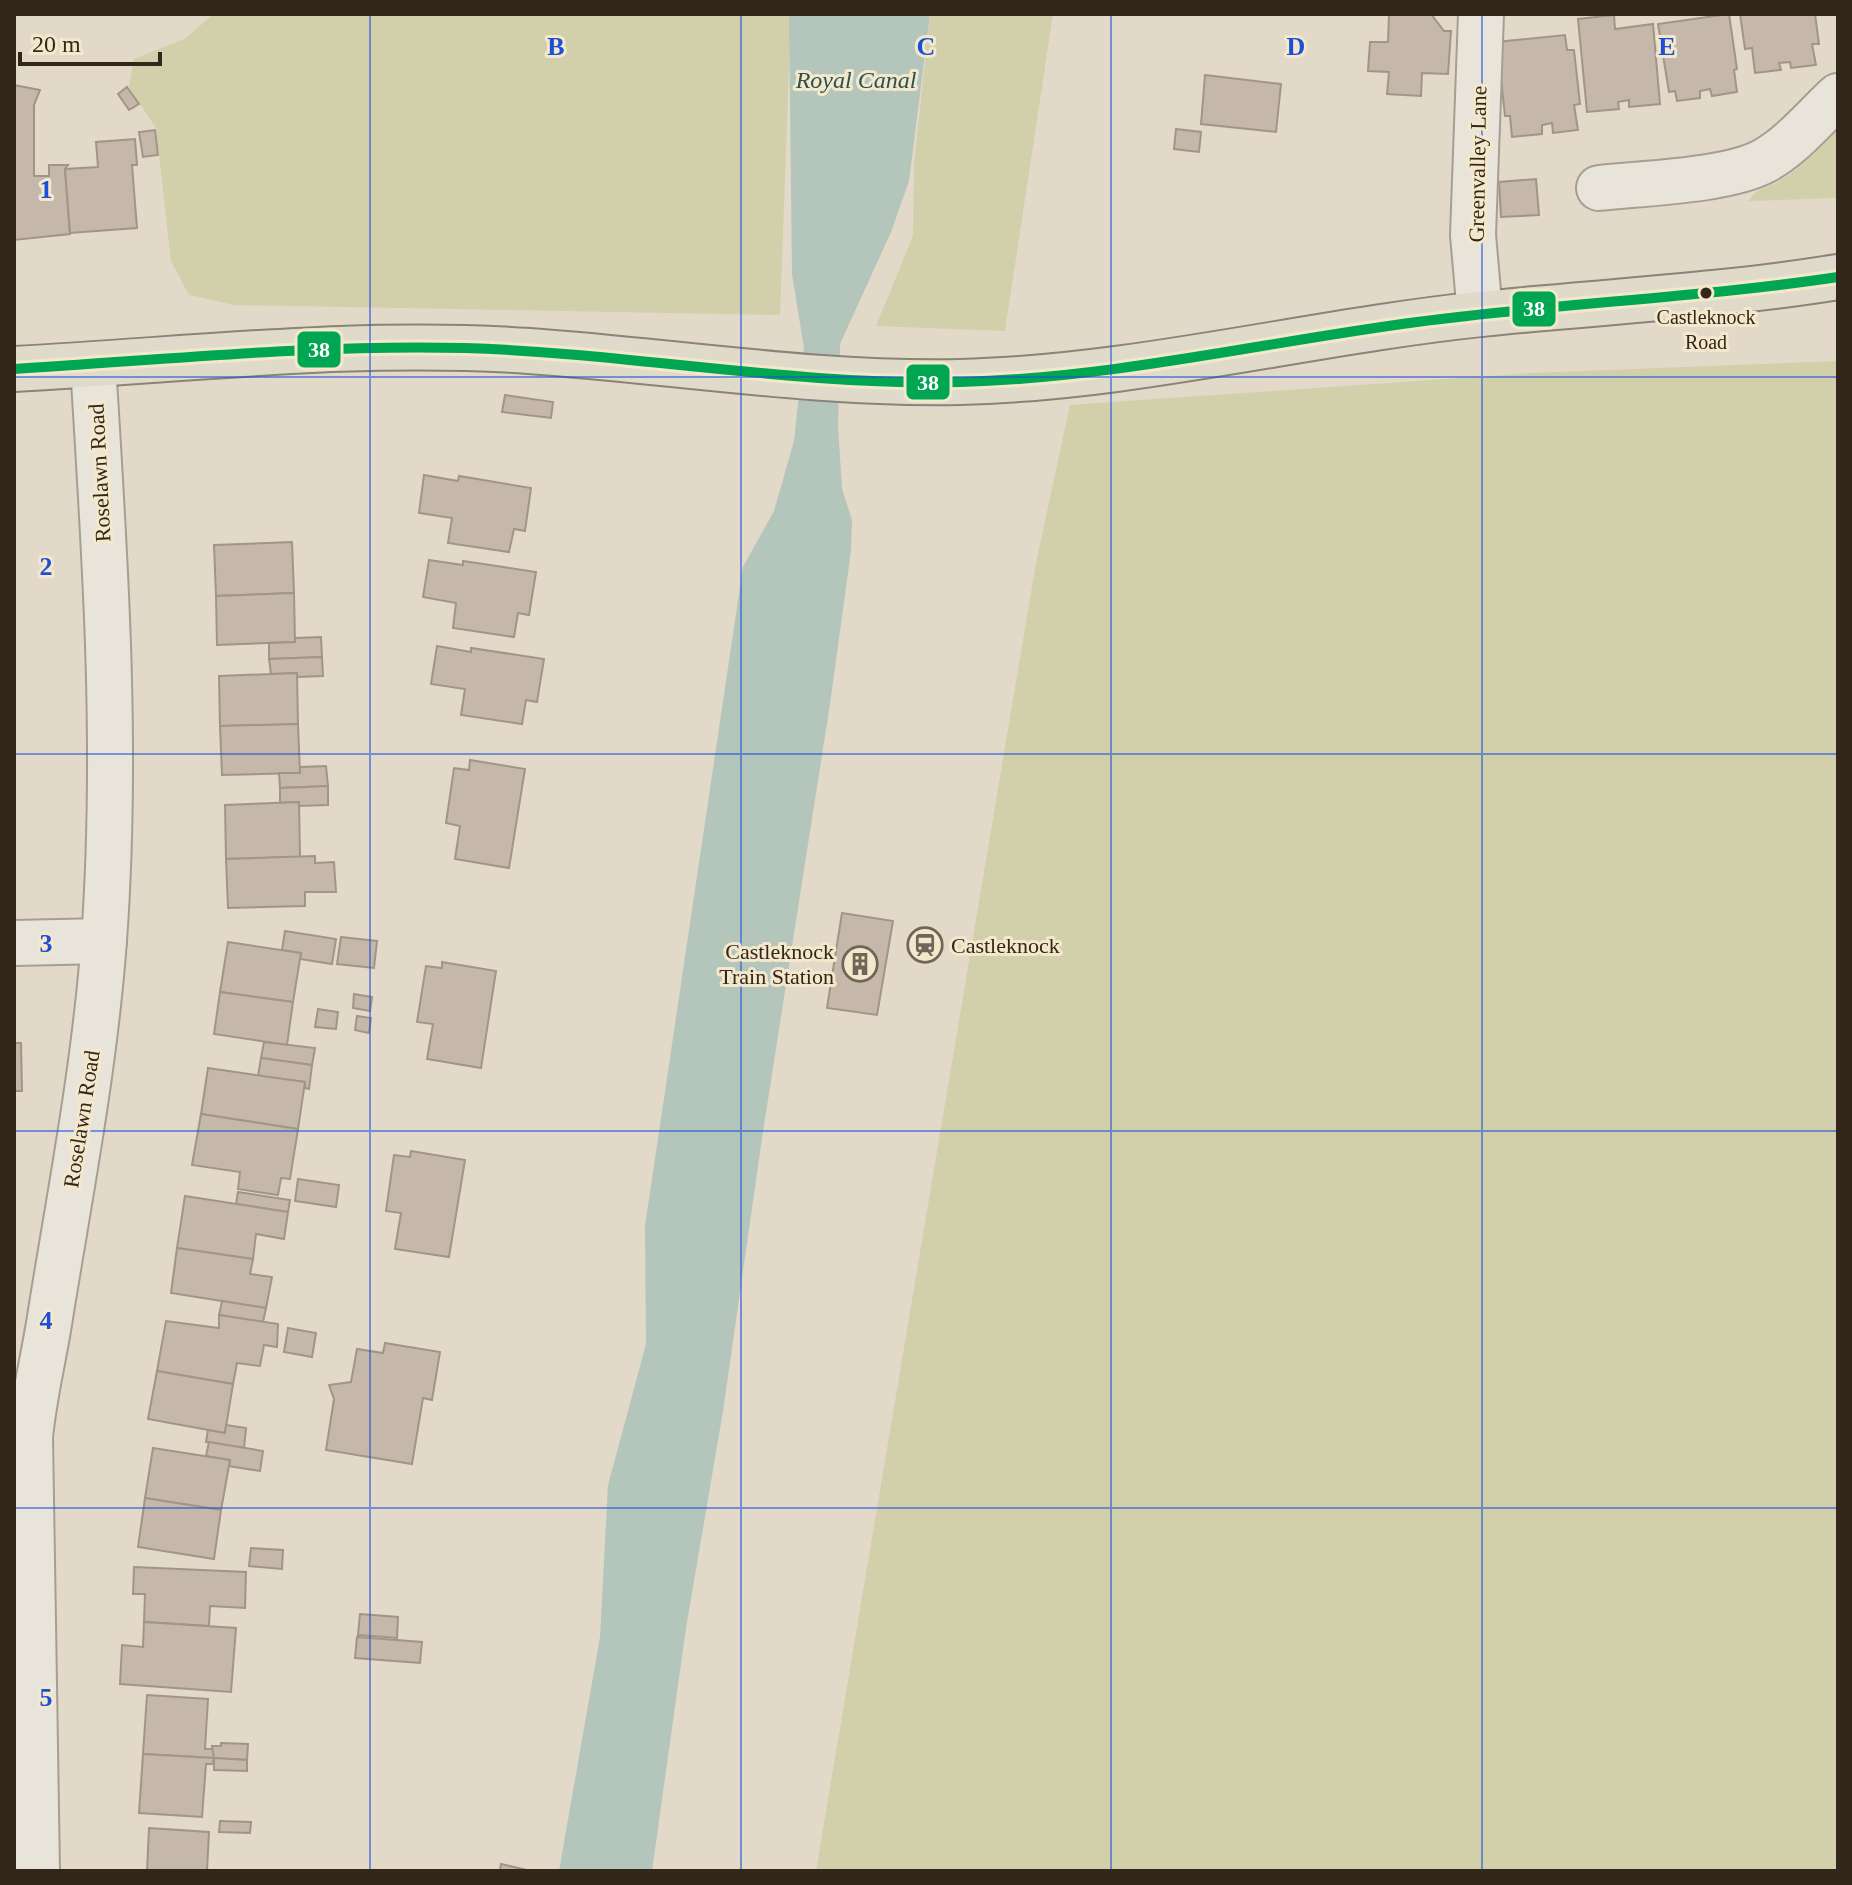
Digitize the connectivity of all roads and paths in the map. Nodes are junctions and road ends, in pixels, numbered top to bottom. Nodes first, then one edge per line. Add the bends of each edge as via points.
1 (1481, 14) edge
2 (1838, 96) edge
3 (1599, 188) dead end
4 (1838, 277) edge
5 (1480, 314) junction
6 (93, 365) junction
7 (14, 369) edge
8 (104, 941) junction
9 (14, 943) edge
10 (24, 1406) edge
11 (30, 1868) edge

1 - 5 street, Greenvalley Lane via 1473,235
2 - 3 street via 1763,162 1728,174
4 - 5 main road
5 - 6 main road via 1097,370 953,382 752,372 528,351 381,346
6 - 7 main road
6 - 8 street, Roselawn Road via 110,721
8 - 9 street
8 - 10 street, Roselawn Road via 91,1063 48,1334
10 - 11 street, Roselawn Road via 29,1460

